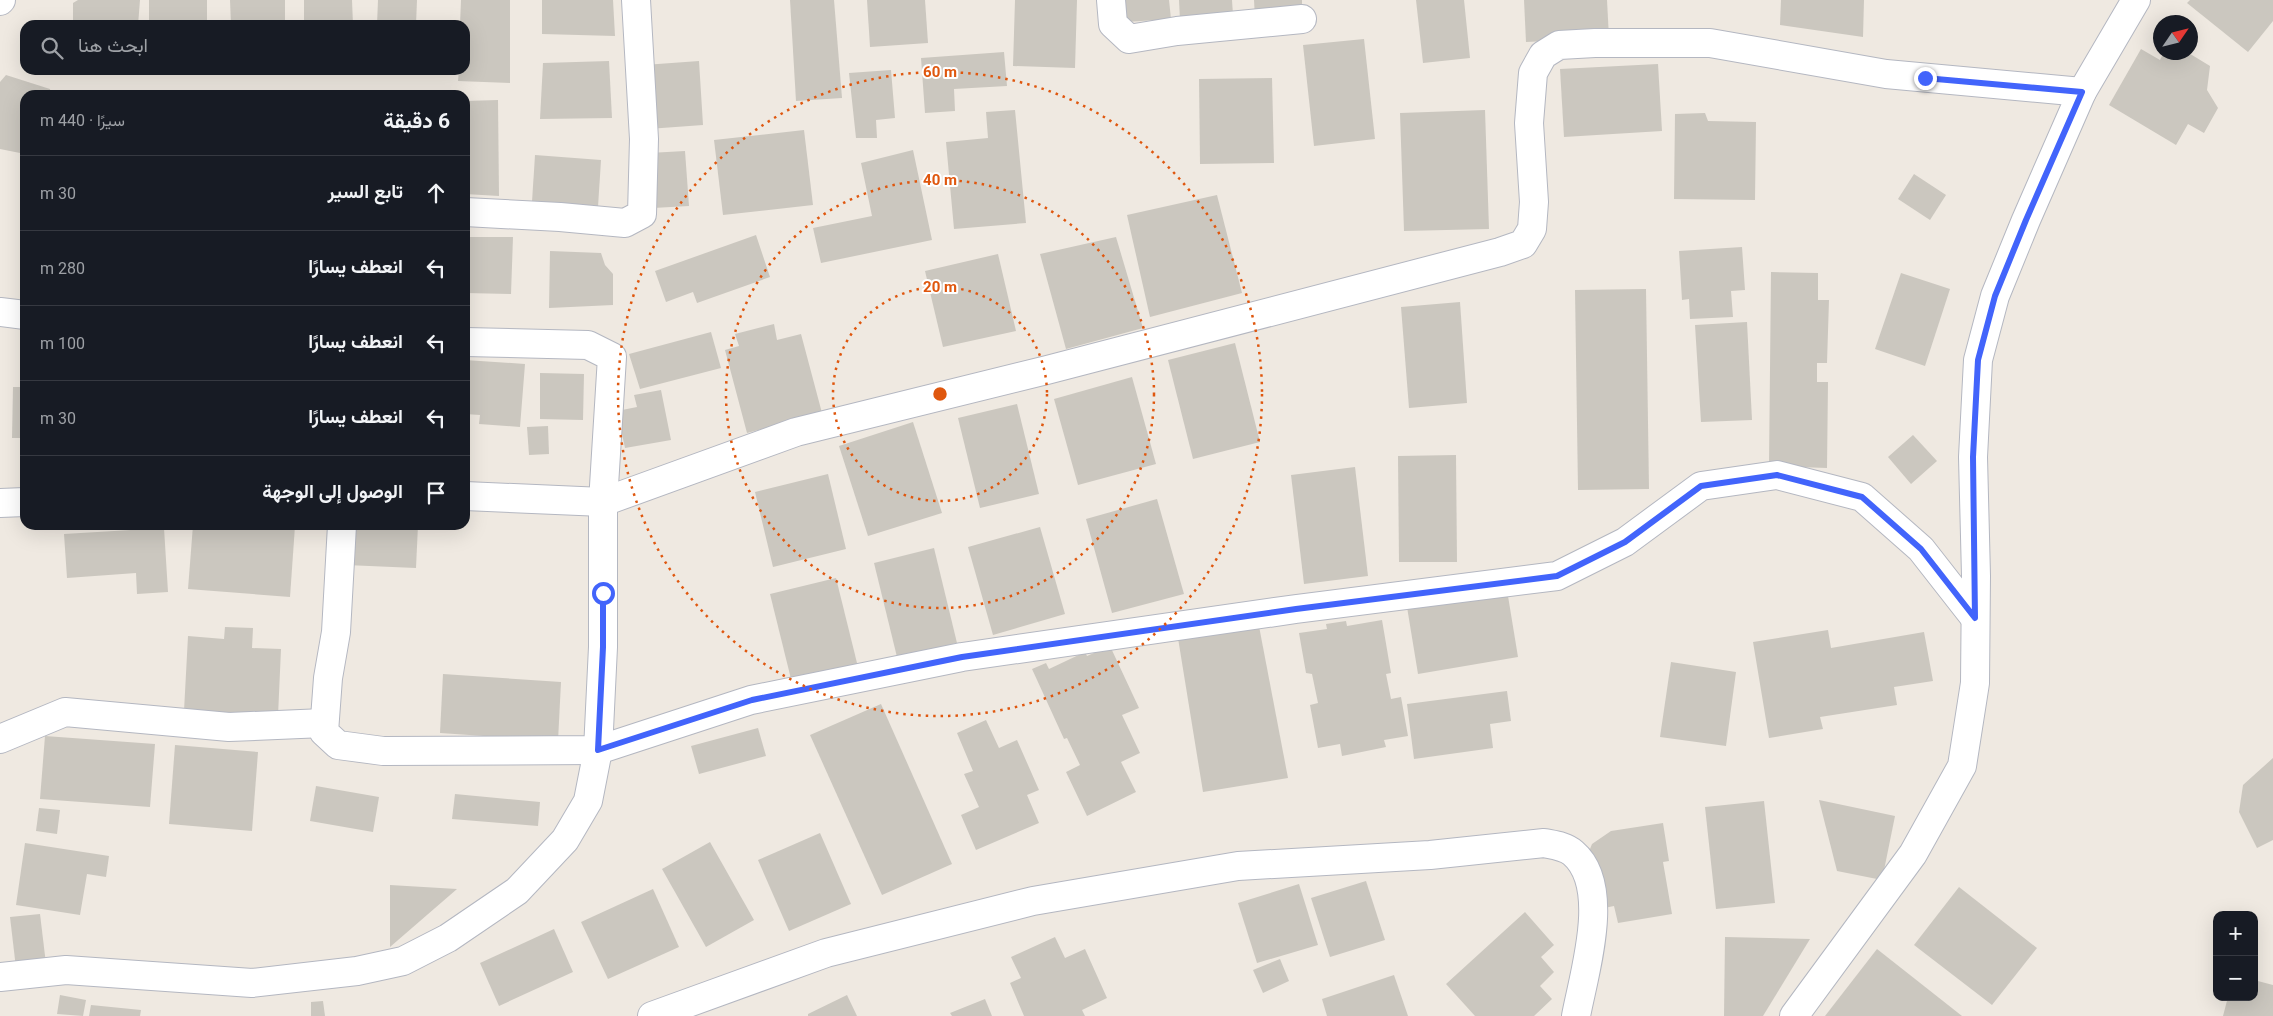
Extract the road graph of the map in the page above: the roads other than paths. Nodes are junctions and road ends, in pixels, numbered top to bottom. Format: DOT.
graph roads {
  1 [pos="636,0"];
  2 [pos="1111,0"];
  3 [pos="2136,0"];
  4 [pos="1302,19"];
  5 [pos="2082,92"];
  6 [pos="470,212"];
  7 [pos="0,312"];
  8 [pos="20,314"];
  9 [pos="470,342"];
  10 [pos="470,496"];
  11 [pos="20,502"];
  12 [pos="603,502"];
  13 [pos="0,503"];
  14 [pos="342,530"];
  15 [pos="1975,618"];
  16 [pos="324,723"];
  17 [pos="0,739"];
  18 [pos="598,750"];
  19 [pos="0,977"];
  20 [pos="652,1016"];
  21 [pos="1576,1016"];
  22 [pos="1794,1016"];
  1 -- 6 [label="street"];
  2 -- 4 [label="street"];
  3 -- 5 [label="street"];
  5 -- 12 [label="street"];
  5 -- 15 [label="street"];
  7 -- 8 [label="street"];
  9 -- 12 [label="street"];
  10 -- 12 [label="street"];
  11 -- 13 [label="street"];
  12 -- 18 [label="street"];
  14 -- 16 [label="street"];
  15 -- 18 [label="street"];
  15 -- 22 [label="street"];
  16 -- 17 [label="street"];
  16 -- 18 [label="street"];
  18 -- 19 [label="street"];
  20 -- 21 [label="street"];
}
